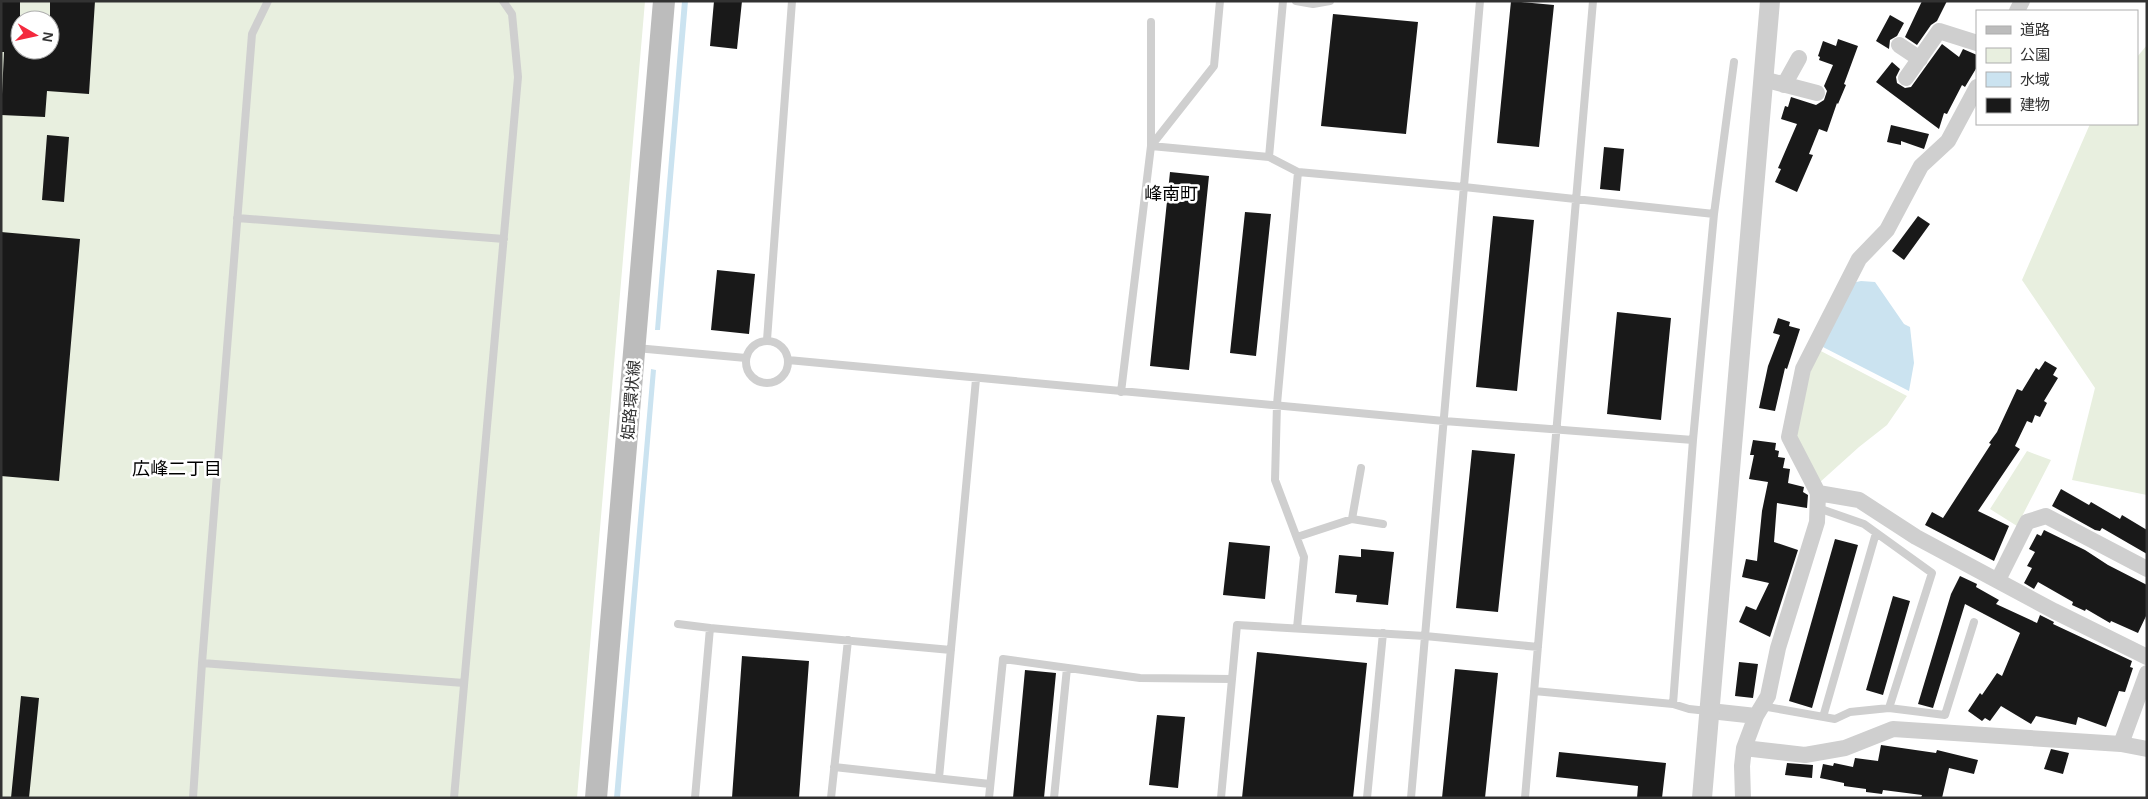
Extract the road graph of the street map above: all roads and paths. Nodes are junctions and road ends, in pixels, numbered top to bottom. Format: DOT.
graph roads {
  1 [pos="268,1"];
  2 [pos="503,1"];
  3 [pos="664,1"];
  4 [pos="792,1"];
  5 [pos="1220,1"];
  6 [pos="1283,1"];
  7 [pos="1296,1"];
  8 [pos="1330,1"];
  9 [pos="1480,1"];
  10 [pos="1593,1"];
  11 [pos="1770,1"];
  12 [pos="1151,22"];
  13 [pos="1976,43"];
  14 [pos="1899,45"];
  15 [pos="1799,58"];
  16 [pos="1920,59"];
  17 [pos="1734,62"];
  18 [pos="1906,78"];
  19 [pos="1763,79"];
  20 [pos="1784,85"];
  21 [pos="1976,89"];
  22 [pos="1817,93"];
  23 [pos="1151,146"];
  24 [pos="1269,157"];
  25 [pos="1298,172"];
  26 [pos="1464,187"];
  27 [pos="1576,200"];
  28 [pos="1714,214"];
  29 [pos="237,218"];
  30 [pos="504,238"];
  31 [pos="767,340"];
  32 [pos="636,348"];
  33 [pos="746,358"];
  34 [pos="788,360"];
  35 [pos="976,379"];
  36 [pos="1121,392"];
  37 [pos="1277,404"];
  38 [pos="1444,421"];
  39 [pos="1556,430"];
  40 [pos="1693,440"];
  41 [pos="1361,468"];
  42 [pos="1818,500"];
  43 [pos="1352,520"];
  44 [pos="1383,524"];
  45 [pos="1876,533"];
  46 [pos="1296,537"];
  47 [pos="2147,569"];
  48 [pos="1998,580"];
  49 [pos="1974,622"];
  50 [pos="678,624"];
  51 [pos="710,628"];
  52 [pos="1297,628"];
  53 [pos="1383,633"];
  54 [pos="1425,636"];
  55 [pos="848,640"];
  56 [pos="1538,647"];
  57 [pos="951,650"];
  58 [pos="2147,657"];
  59 [pos="202,663"];
  60 [pos="1067,668"];
  61 [pos="2147,673"];
  62 [pos="1232,679"];
  63 [pos="464,683"];
  64 [pos="1534,691"];
  65 [pos="1673,704"];
  66 [pos="1888,708"];
  67 [pos="1710,711"];
  68 [pos="1759,711"];
  69 [pos="1823,717"];
  70 [pos="2122,744"];
  71 [pos="1744,748"];
  72 [pos="2147,749"];
  73 [pos="834,767"];
  74 [pos="939,778"];
  75 [pos="990,784"];
  76 [pos="193,798"];
  77 [pos="454,798"];
  78 [pos="596,798"];
  79 [pos="696,798"];
  80 [pos="831,798"];
  81 [pos="989,798"];
  82 [pos="1054,798"];
  83 [pos="1221,798"];
  84 [pos="1367,798"];
  85 [pos="1411,798"];
  86 [pos="1525,798"];
  87 [pos="1702,798"];
  88 [pos="1744,798"];
  1 -- 29 [label="lane"];
  2 -- 30 [label="lane"];
  3 -- 32 [label="main road, 姫路環状線"];
  4 -- 31 [label="lane"];
  5 -- 23 [label="lane"];
  6 -- 24 [label="lane"];
  7 -- 8 [label="lane"];
  9 -- 26 [label="lane"];
  10 -- 27 [label="lane"];
  11 -- 19 [label="street"];
  12 -- 23 [label="lane"];
  13 -- 16 [label="street"];
  14 -- 16 [label="street"];
  15 -- 20 [label="street"];
  16 -- 18 [label="street"];
  17 -- 28 [label="lane"];
  19 -- 20 [label="street"];
  19 -- 67 [label="street"];
  20 -- 22 [label="street"];
  21 -- 42 [label="street"];
  23 -- 24 [label="lane"];
  23 -- 36 [label="lane"];
  24 -- 25 [label="lane"];
  25 -- 26 [label="lane"];
  25 -- 37 [label="lane"];
  26 -- 27 [label="lane"];
  26 -- 38 [label="lane"];
  27 -- 28 [label="lane"];
  27 -- 39 [label="lane"];
  28 -- 40 [label="lane"];
  29 -- 30 [label="lane"];
  29 -- 59 [label="lane"];
  30 -- 63 [label="lane"];
  31 -- 33 [label="lane"];
  31 -- 34 [label="lane"];
  32 -- 33 [label="lane"];
  32 -- 78 [label="main road, 姫路環状線"];
  33 -- 34 [label="lane"];
  34 -- 35 [label="lane"];
  35 -- 36 [label="lane"];
  35 -- 57 [label="lane"];
  36 -- 37 [label="lane"];
  37 -- 38 [label="lane"];
  37 -- 46 [label="lane"];
  38 -- 39 [label="lane"];
  38 -- 54 [label="lane"];
  39 -- 40 [label="lane"];
  39 -- 56 [label="lane"];
  40 -- 65 [label="lane"];
  41 -- 43 [label="lane"];
  42 -- 45 [label="lane"];
  42 -- 48 [label="street"];
  42 -- 68 [label="street"];
  43 -- 44 [label="lane"];
  43 -- 46 [label="lane"];
  45 -- 66 [label="lane"];
  45 -- 69 [label="lane"];
  46 -- 52 [label="lane"];
  47 -- 48 [label="street"];
  48 -- 58 [label="street"];
  49 -- 66 [label="lane"];
  50 -- 51 [label="lane"];
  51 -- 55 [label="lane"];
  51 -- 79 [label="lane"];
  52 -- 53 [label="lane"];
  52 -- 62 [label="lane"];
  53 -- 54 [label="lane"];
  53 -- 84 [label="lane"];
  54 -- 56 [label="lane"];
  54 -- 85 [label="lane"];
  55 -- 57 [label="lane"];
  55 -- 73 [label="lane"];
  56 -- 64 [label="lane"];
  57 -- 74 [label="lane"];
  59 -- 63 [label="lane"];
  59 -- 76 [label="lane"];
  60 -- 62 [label="lane"];
  60 -- 75 [label="lane"];
  60 -- 82 [label="lane"];
  61 -- 70 [label="street"];
  62 -- 83 [label="lane"];
  63 -- 77 [label="lane"];
  64 -- 65 [label="lane"];
  64 -- 86 [label="lane"];
  65 -- 67 [label="lane"];
  66 -- 69 [label="lane"];
  67 -- 68 [label="street"];
  67 -- 87 [label="street"];
  68 -- 69 [label="lane"];
  68 -- 71 [label="street"];
  70 -- 71 [label="street"];
  70 -- 72 [label="street"];
  71 -- 88 [label="street"];
  73 -- 74 [label="lane"];
  73 -- 80 [label="lane"];
  74 -- 75 [label="lane"];
  75 -- 81 [label="lane"];
}
